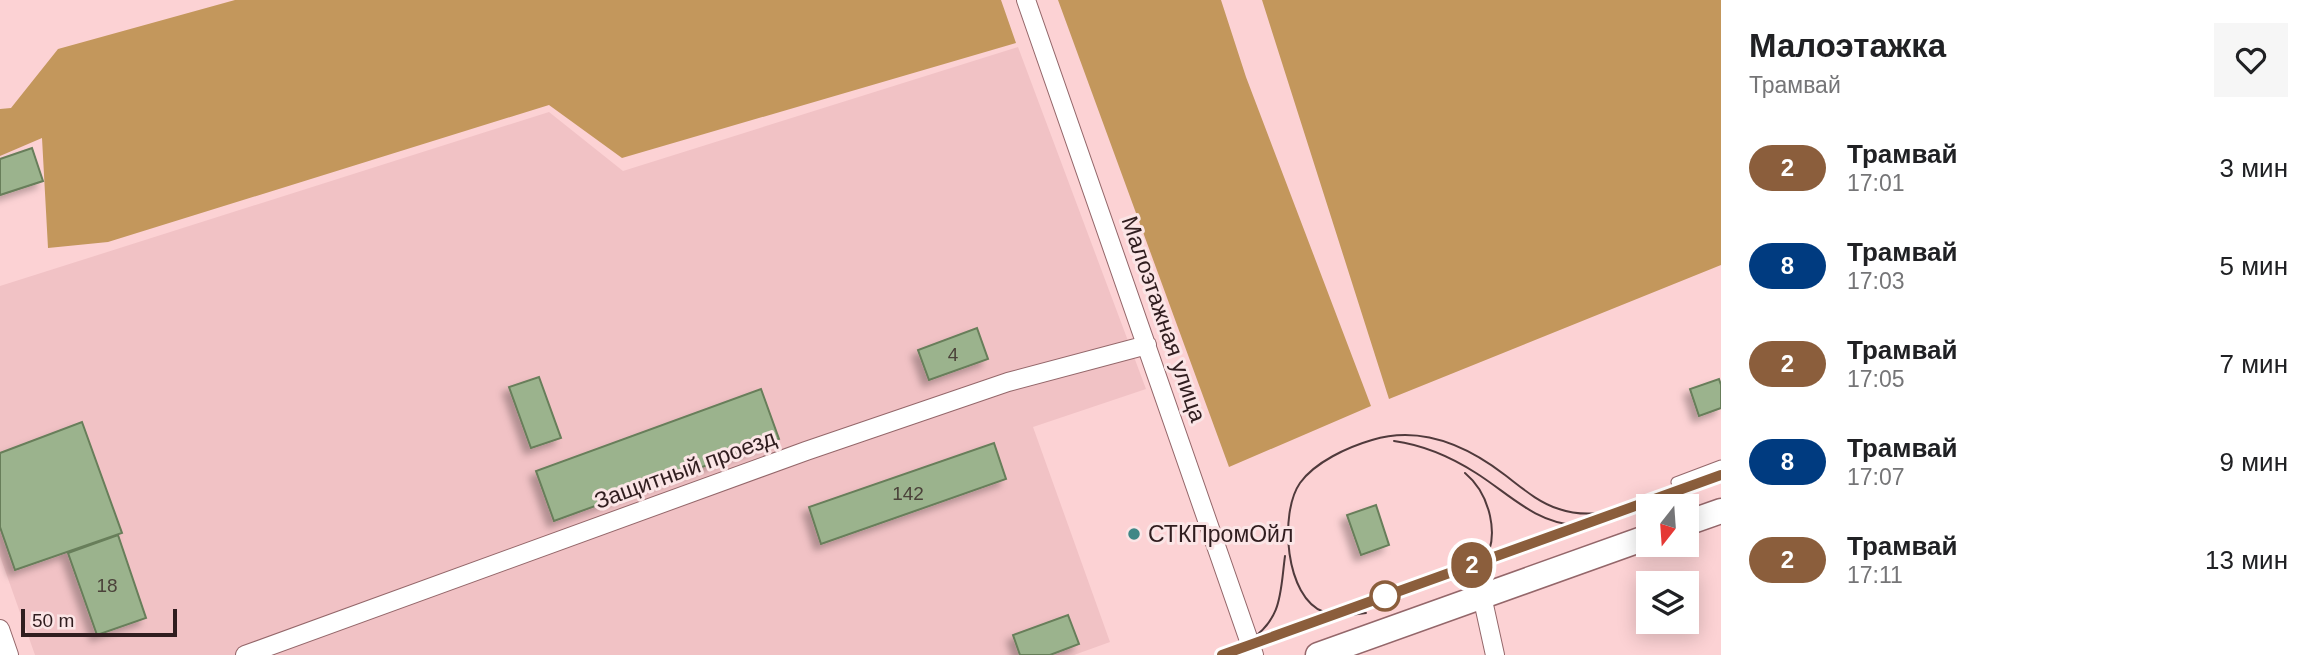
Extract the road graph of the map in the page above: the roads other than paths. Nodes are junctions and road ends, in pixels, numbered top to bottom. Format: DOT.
graph roads {
  1 [pos="1026,0"];
  2 [pos="1147,345"];
  3 [pos="1721,465"];
  4 [pos="1676,482"];
  5 [pos="1721,510"];
  6 [pos="1699,518"];
  7 [pos="1636,541"];
  8 [pos="1482,596"];
  9 [pos="0,629"];
  10 [pos="9,655"];
  11 [pos="245,655"];
  12 [pos="1254,655"];
  13 [pos="1318,655"];
  14 [pos="1495,655"];
  1 -- 2 [label="street, Малоэтажная улица"];
  2 -- 11 [label="street, Защитный проезд"];
  2 -- 12 [label="street, Малоэтажная улица"];
  3 -- 4 [label="lane"];
  5 -- 6 [label="main road"];
  7 -- 8 [label="main road"];
  8 -- 13 [label="main road"];
  8 -- 14 [label="street"];
  9 -- 10 [label="street"];
}
